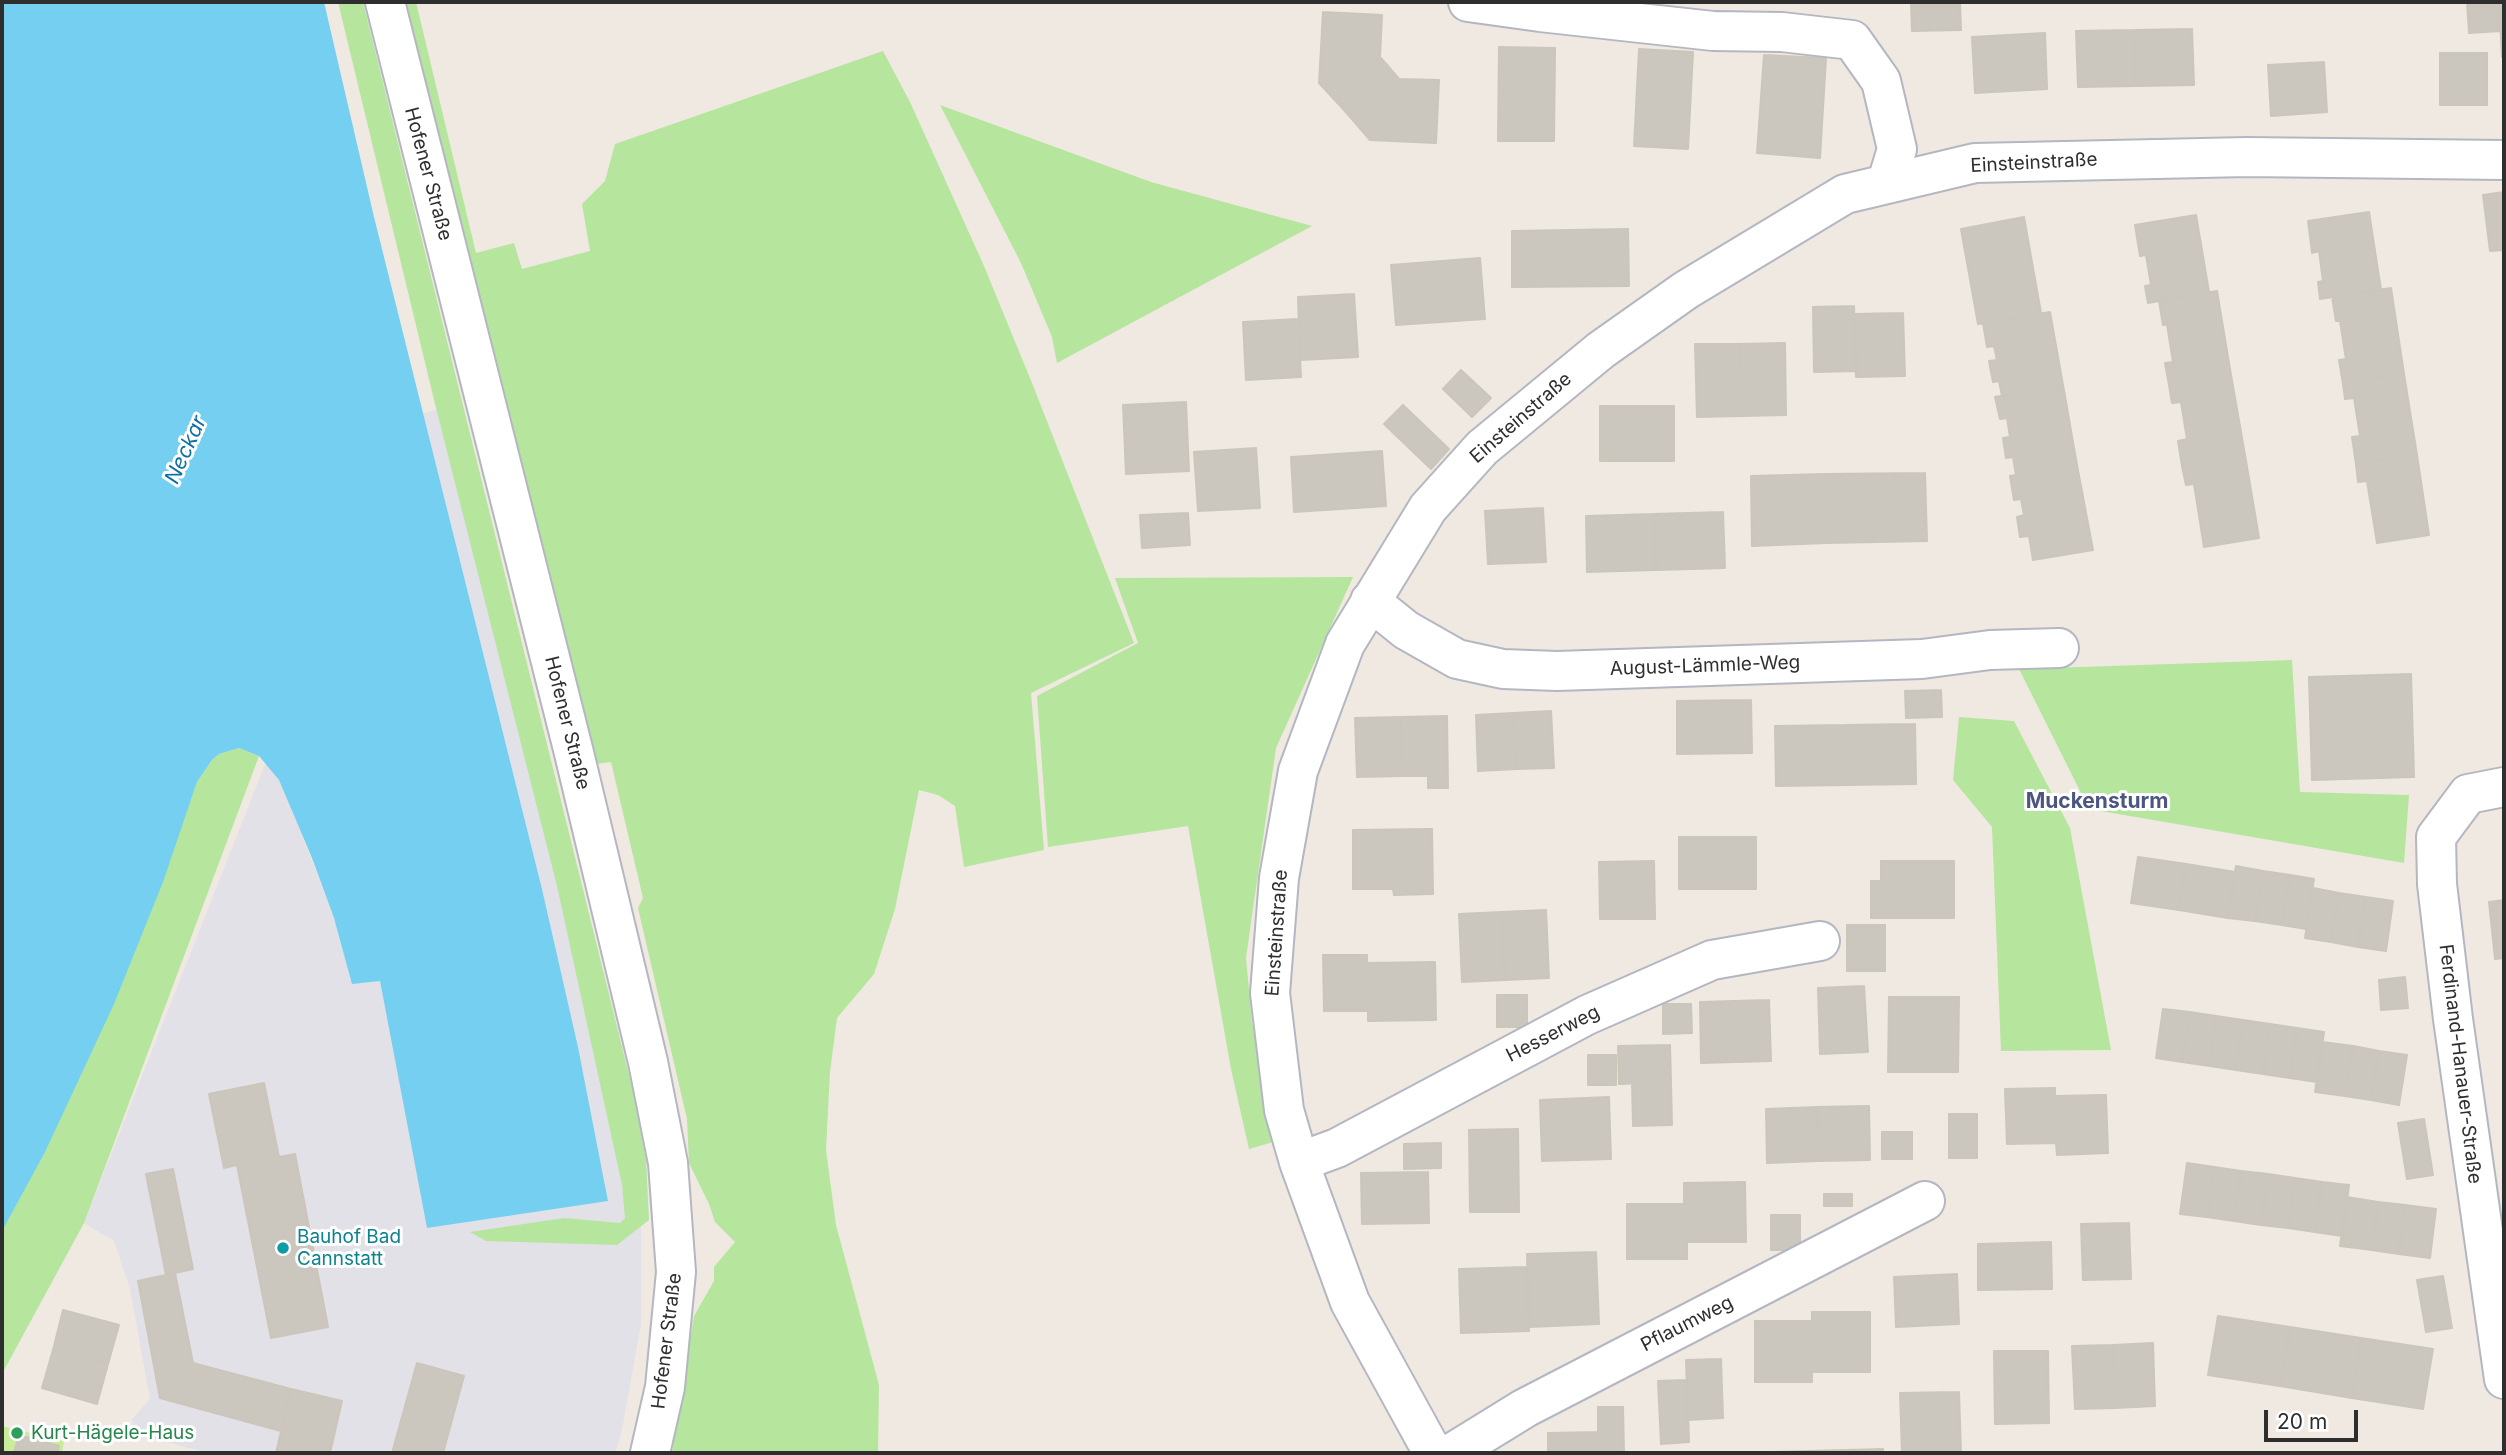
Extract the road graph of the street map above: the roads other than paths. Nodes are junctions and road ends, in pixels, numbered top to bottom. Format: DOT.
graph roads {
  1 [pos="385,2"];
  2 [pos="1468,2"];
  3 [pos="2504,160"];
  4 [pos="1887,182"];
  5 [pos="1370,601"];
  6 [pos="2059,648"];
  7 [pos="2504,787"];
  8 [pos="1820,941"];
  9 [pos="1299,1162"];
  10 [pos="1925,1201"];
  11 [pos="2504,1379"];
  12 [pos="650,1453"];
  13 [pos="1433,1453"];
  14 [pos="1452,1453"];
  1 -- 12 [label="street, Hofener Straße"];
  2 -- 4 [label="street"];
  3 -- 4 [label="street, Einsteinstraße"];
  4 -- 5 [label="street, Einsteinstraße"];
  5 -- 6 [label="street, August-Lämmle-Weg"];
  5 -- 9 [label="street, Einsteinstraße"];
  7 -- 11 [label="street, Ferdinand-Hanauer-Straße"];
  8 -- 9 [label="street, Hesserweg"];
  9 -- 13 [label="street, Einsteinstraße"];
  10 -- 14 [label="street, Pflaumweg"];
}
